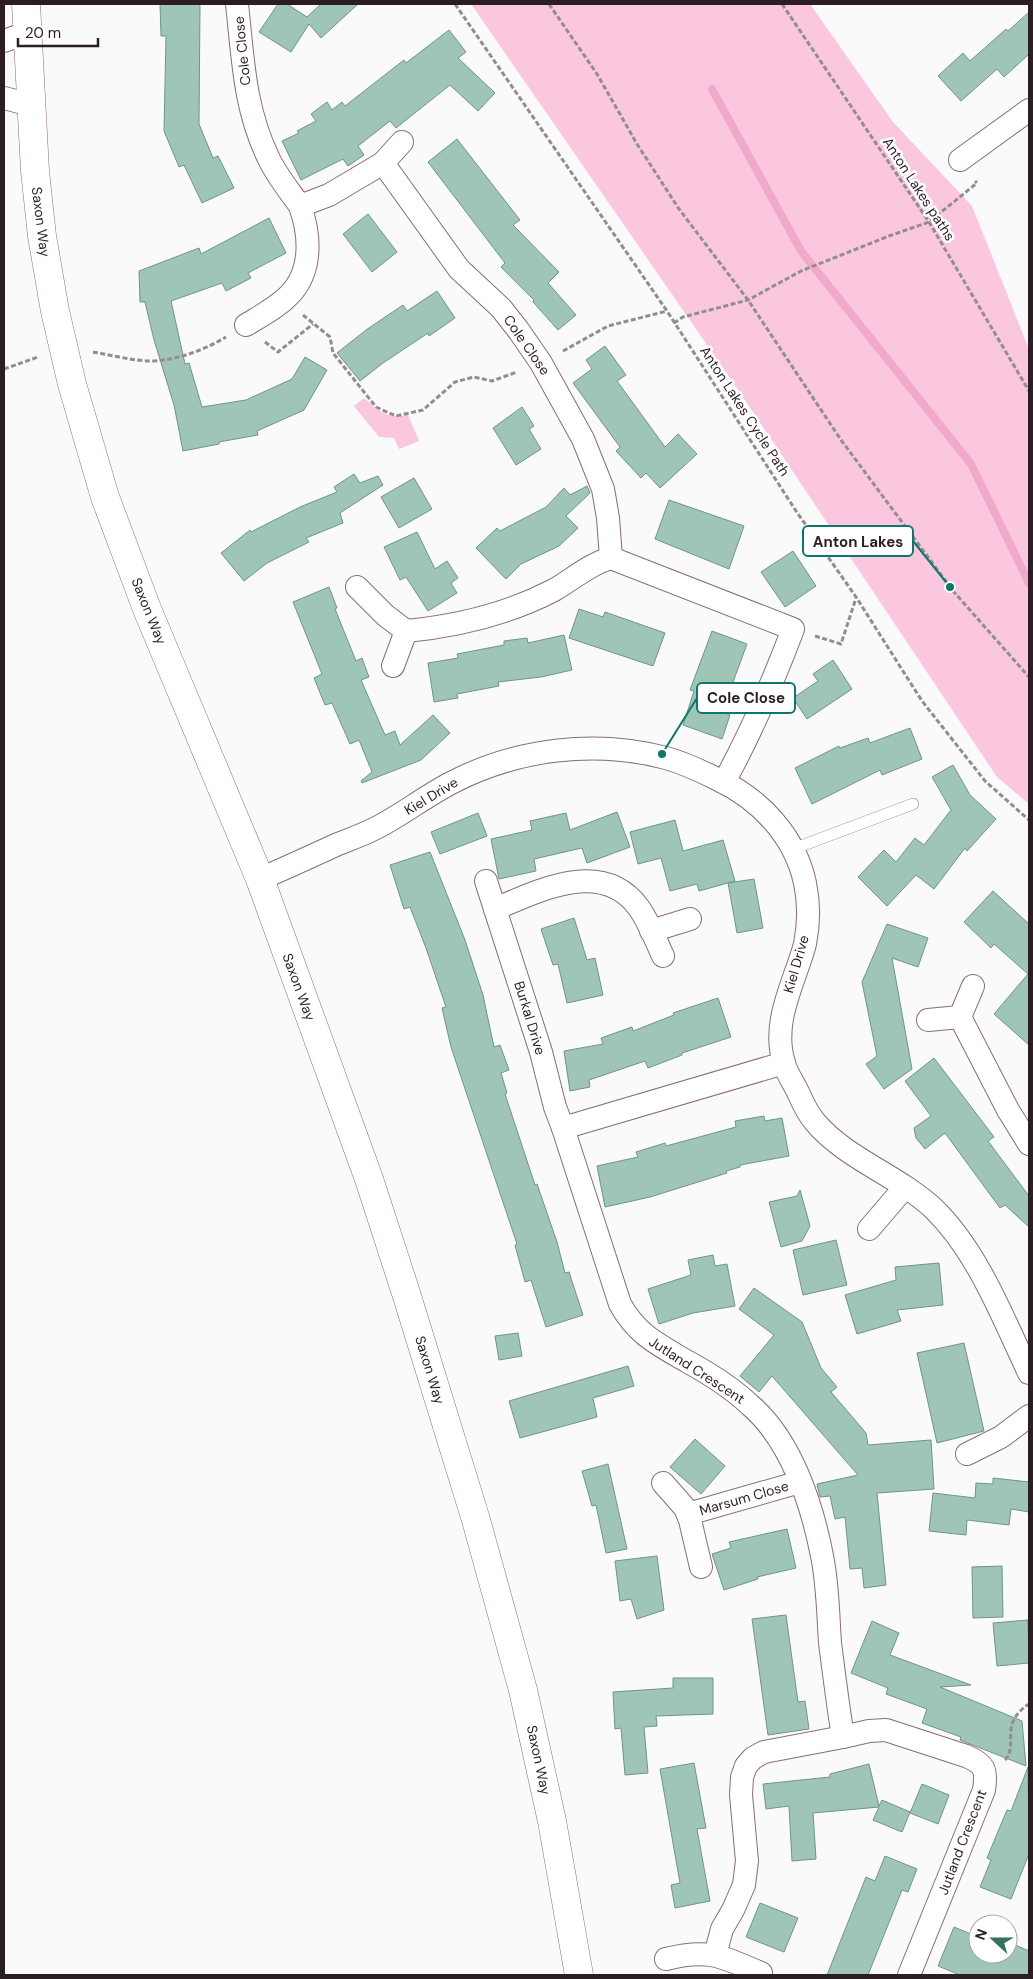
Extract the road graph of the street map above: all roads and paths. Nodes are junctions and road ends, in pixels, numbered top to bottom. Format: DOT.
graph roads {
  1 [pos="26,4"];
  2 [pos="237,4"];
  3 [pos="455,4"];
  4 [pos="549,4"];
  5 [pos="782,4"];
  6 [pos="15,37"];
  7 [pos="4,98"];
  8 [pos="31,105"];
  9 [pos="1029,110"];
  10 [pos="402,142"];
  11 [pos="960,160"];
  12 [pos="383,163"];
  13 [pos="300,206"];
  14 [pos="930,222"];
  15 [pos="748,300"];
  16 [pos="667,311"];
  17 [pos="674,322"];
  18 [pos="246,325"];
  19 [pos="63,348"];
  20 [pos="541,363"];
  21 [pos="4,369"];
  22 [pos="1029,391"];
  23 [pos="611,558"];
  24 [pos="357,587"];
  25 [pos="856,597"];
  26 [pos="793,629"];
  27 [pos="406,631"];
  28 [pos="393,666"];
  29 [pos="1029,677"];
  30 [pos="724,782"];
  31 [pos="913,804"];
  32 [pos="1029,820"];
  33 [pos="793,849"];
  34 [pos="260,879"];
  35 [pos="486,881"];
  36 [pos="495,909"];
  37 [pos="690,919"];
  38 [pos="651,931"];
  39 [pos="663,956"];
  40 [pos="973,986"];
  41 [pos="960,1017"];
  42 [pos="928,1020"];
  43 [pos="784,1063"];
  44 [pos="562,1128"];
  45 [pos="1029,1144"];
  46 [pos="905,1187"];
  47 [pos="869,1229"];
  48 [pos="1029,1372"];
  49 [pos="1029,1416"];
  50 [pos="967,1454"];
  51 [pos="800,1482"];
  52 [pos="663,1483"];
  53 [pos="688,1514"];
  54 [pos="701,1567"];
  55 [pos="1029,1704"];
  56 [pos="843,1737"];
  57 [pos="984,1767"];
  58 [pos="714,1955"];
  59 [pos="666,1959"];
  60 [pos="761,1973"];
  61 [pos="579,1975"];
  62 [pos="909,1975"];
  1 -- 6 [label="street, Saxon Way"];
  2 -- 13 [label="street, Cole Close"];
  3 -- 16 [label="path, Anton Lakes Cycle Path"];
  4 -- 15 [label="path"];
  5 -- 14 [label="path, Anton Lakes paths"];
  6 -- 8 [label="street, Saxon Way"];
  7 -- 8 [label="street"];
  8 -- 19 [label="street, Saxon Way"];
  9 -- 11 [label="street"];
  10 -- 12 [label="street"];
  11 -- 14 [label="path"];
  12 -- 13 [label="street"];
  12 -- 20 [label="street, Cole Close"];
  13 -- 18 [label="street, Cole Close"];
  14 -- 15 [label="path"];
  14 -- 22 [label="path, Anton Lakes paths"];
  15 -- 17 [label="path"];
  15 -- 29 [label="path"];
  16 -- 17 [label="path, Anton Lakes Cycle Path"];
  16 -- 20 [label="path"];
  17 -- 25 [label="path, Anton Lakes Cycle Path"];
  18 -- 19 [label="path"];
  18 -- 20 [label="path"];
  19 -- 21 [label="path"];
  19 -- 34 [label="street, Saxon Way"];
  20 -- 23 [label="street, Cole Close"];
  23 -- 26 [label="street"];
  23 -- 27 [label="street"];
  24 -- 27 [label="street"];
  25 -- 26 [label="path"];
  25 -- 32 [label="path, Anton Lakes Cycle Path"];
  26 -- 30 [label="street"];
  27 -- 28 [label="street"];
  30 -- 33 [label="street, Kiel Drive"];
  30 -- 34 [label="street, Kiel Drive"];
  31 -- 33 [label="lane"];
  33 -- 43 [label="street, Kiel Drive"];
  34 -- 61 [label="street, Saxon Way"];
  35 -- 36 [label="street, Burkal Drive"];
  36 -- 38 [label="street"];
  36 -- 44 [label="street, Burkal Drive"];
  37 -- 38 [label="street"];
  38 -- 39 [label="street"];
  40 -- 41 [label="street"];
  41 -- 42 [label="street"];
  41 -- 45 [label="street"];
  43 -- 44 [label="street"];
  43 -- 46 [label="street, Kiel Drive"];
  44 -- 51 [label="street, Jutland Crescent"];
  46 -- 47 [label="street"];
  46 -- 48 [label="street, Kiel Drive"];
  49 -- 50 [label="street"];
  51 -- 53 [label="street, Marsum Close"];
  51 -- 56 [label="street, Jutland Crescent"];
  52 -- 53 [label="street, Marsum Close"];
  53 -- 54 [label="street, Marsum Close"];
  55 -- 57 [label="path"];
  56 -- 57 [label="street"];
  56 -- 58 [label="street"];
  57 -- 62 [label="street, Jutland Crescent"];
  58 -- 59 [label="street"];
  58 -- 60 [label="street"];
}
